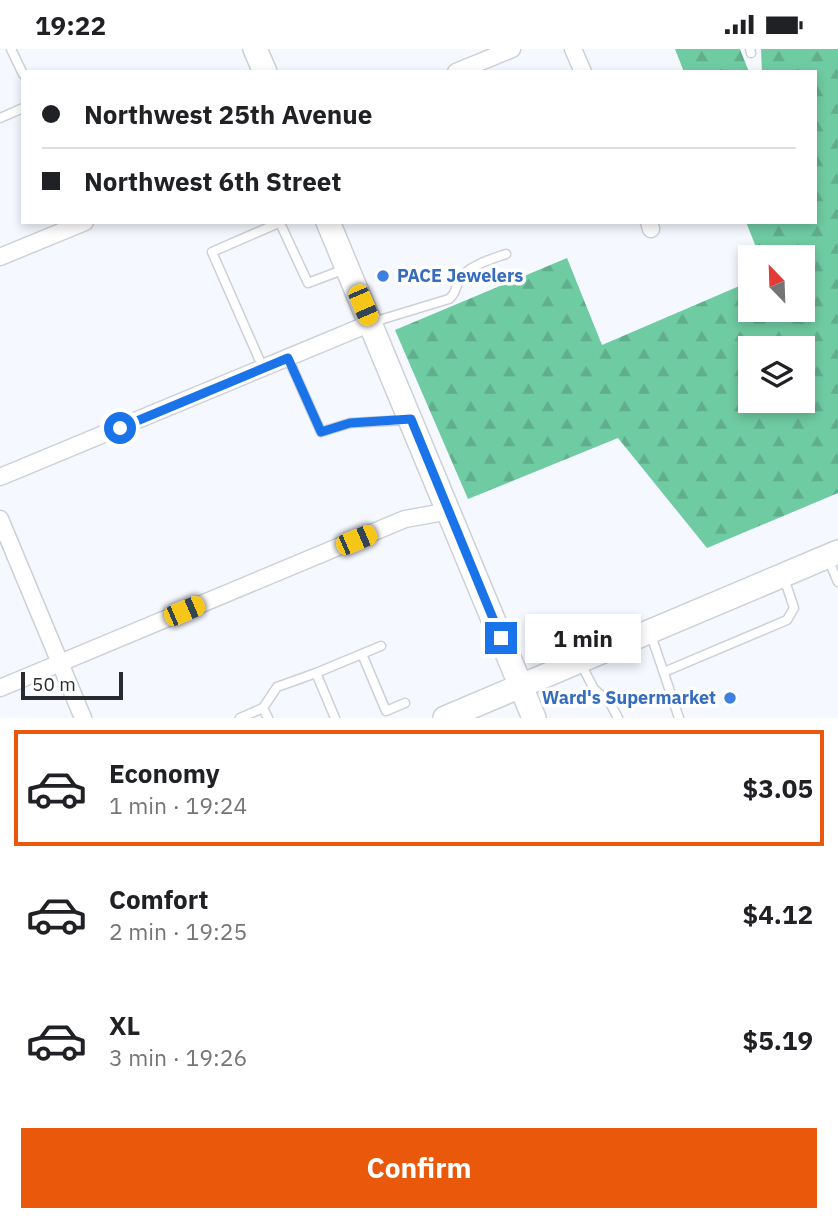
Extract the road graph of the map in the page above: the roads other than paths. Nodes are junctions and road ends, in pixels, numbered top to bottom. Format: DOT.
graph roads {
  1 [pos="11,49"];
  2 [pos="512,49"];
  3 [pos="573,49"];
  4 [pos="21,70"];
  5 [pos="461,70"];
  6 [pos="582,70"];
  7 [pos="21,110"];
  8 [pos="0,118"];
  9 [pos="279,224"];
  10 [pos="281,224"];
  11 [pos="329,224"];
  12 [pos="65,226"];
  13 [pos="506,254"];
  14 [pos="0,257"];
  15 [pos="348,268"];
  16 [pos="371,323"];
  17 [pos="288,358"];
  18 [pos="263,368"];
  19 [pos="411,419"];
  20 [pos="0,477"];
  21 [pos="450,511"];
  22 [pos="0,519"];
  23 [pos="833,554"];
  24 [pos="783,575"];
  25 [pos="838,582"];
  26 [pos="650,632"];
  27 [pos="381,646"];
  28 [pos="362,654"];
  29 [pos="580,661"];
  30 [pos="61,662"];
  31 [pos="664,672"];
  32 [pos="316,673"];
  33 [pos="521,686"];
  34 [pos="0,688"];
  35 [pos="405,703"];
  36 [pos="264,708"];
  37 [pos="83,718"];
  38 [pos="240,718"];
  39 [pos="268,718"];
  40 [pos="335,718"];
  41 [pos="445,718"];
  42 [pos="534,718"];
  43 [pos="618,718"];
  44 [pos="679,718"];
  1 -- 4 [label="lane"];
  2 -- 5 [label="street"];
  3 -- 6 [label="street"];
  7 -- 8 [label="lane"];
  9 -- 18 [label="lane"];
  10 -- 15 [label="lane"];
  11 -- 15 [label="main road"];
  12 -- 14 [label="street"];
  13 -- 16 [label="lane"];
  15 -- 16 [label="main road"];
  16 -- 17 [label="street"];
  16 -- 19 [label="main road"];
  17 -- 18 [label="street"];
  17 -- 19 [label="lane"];
  18 -- 20 [label="street"];
  19 -- 21 [label="main road"];
  21 -- 30 [label="street"];
  21 -- 33 [label="main road"];
  22 -- 30 [label="street"];
  23 -- 24 [label="main road"];
  23 -- 25 [label="lane"];
  24 -- 26 [label="main road"];
  24 -- 31 [label="lane"];
  26 -- 29 [label="main road"];
  26 -- 31 [label="lane"];
  27 -- 28 [label="lane"];
  28 -- 32 [label="lane"];
  28 -- 35 [label="lane"];
  29 -- 33 [label="main road"];
  29 -- 43 [label="lane"];
  30 -- 34 [label="street"];
  30 -- 37 [label="street"];
  31 -- 44 [label="lane"];
  32 -- 36 [label="lane"];
  32 -- 40 [label="lane"];
  33 -- 41 [label="main road"];
  33 -- 42 [label="main road"];
  36 -- 38 [label="lane"];
  36 -- 39 [label="lane"];
}
